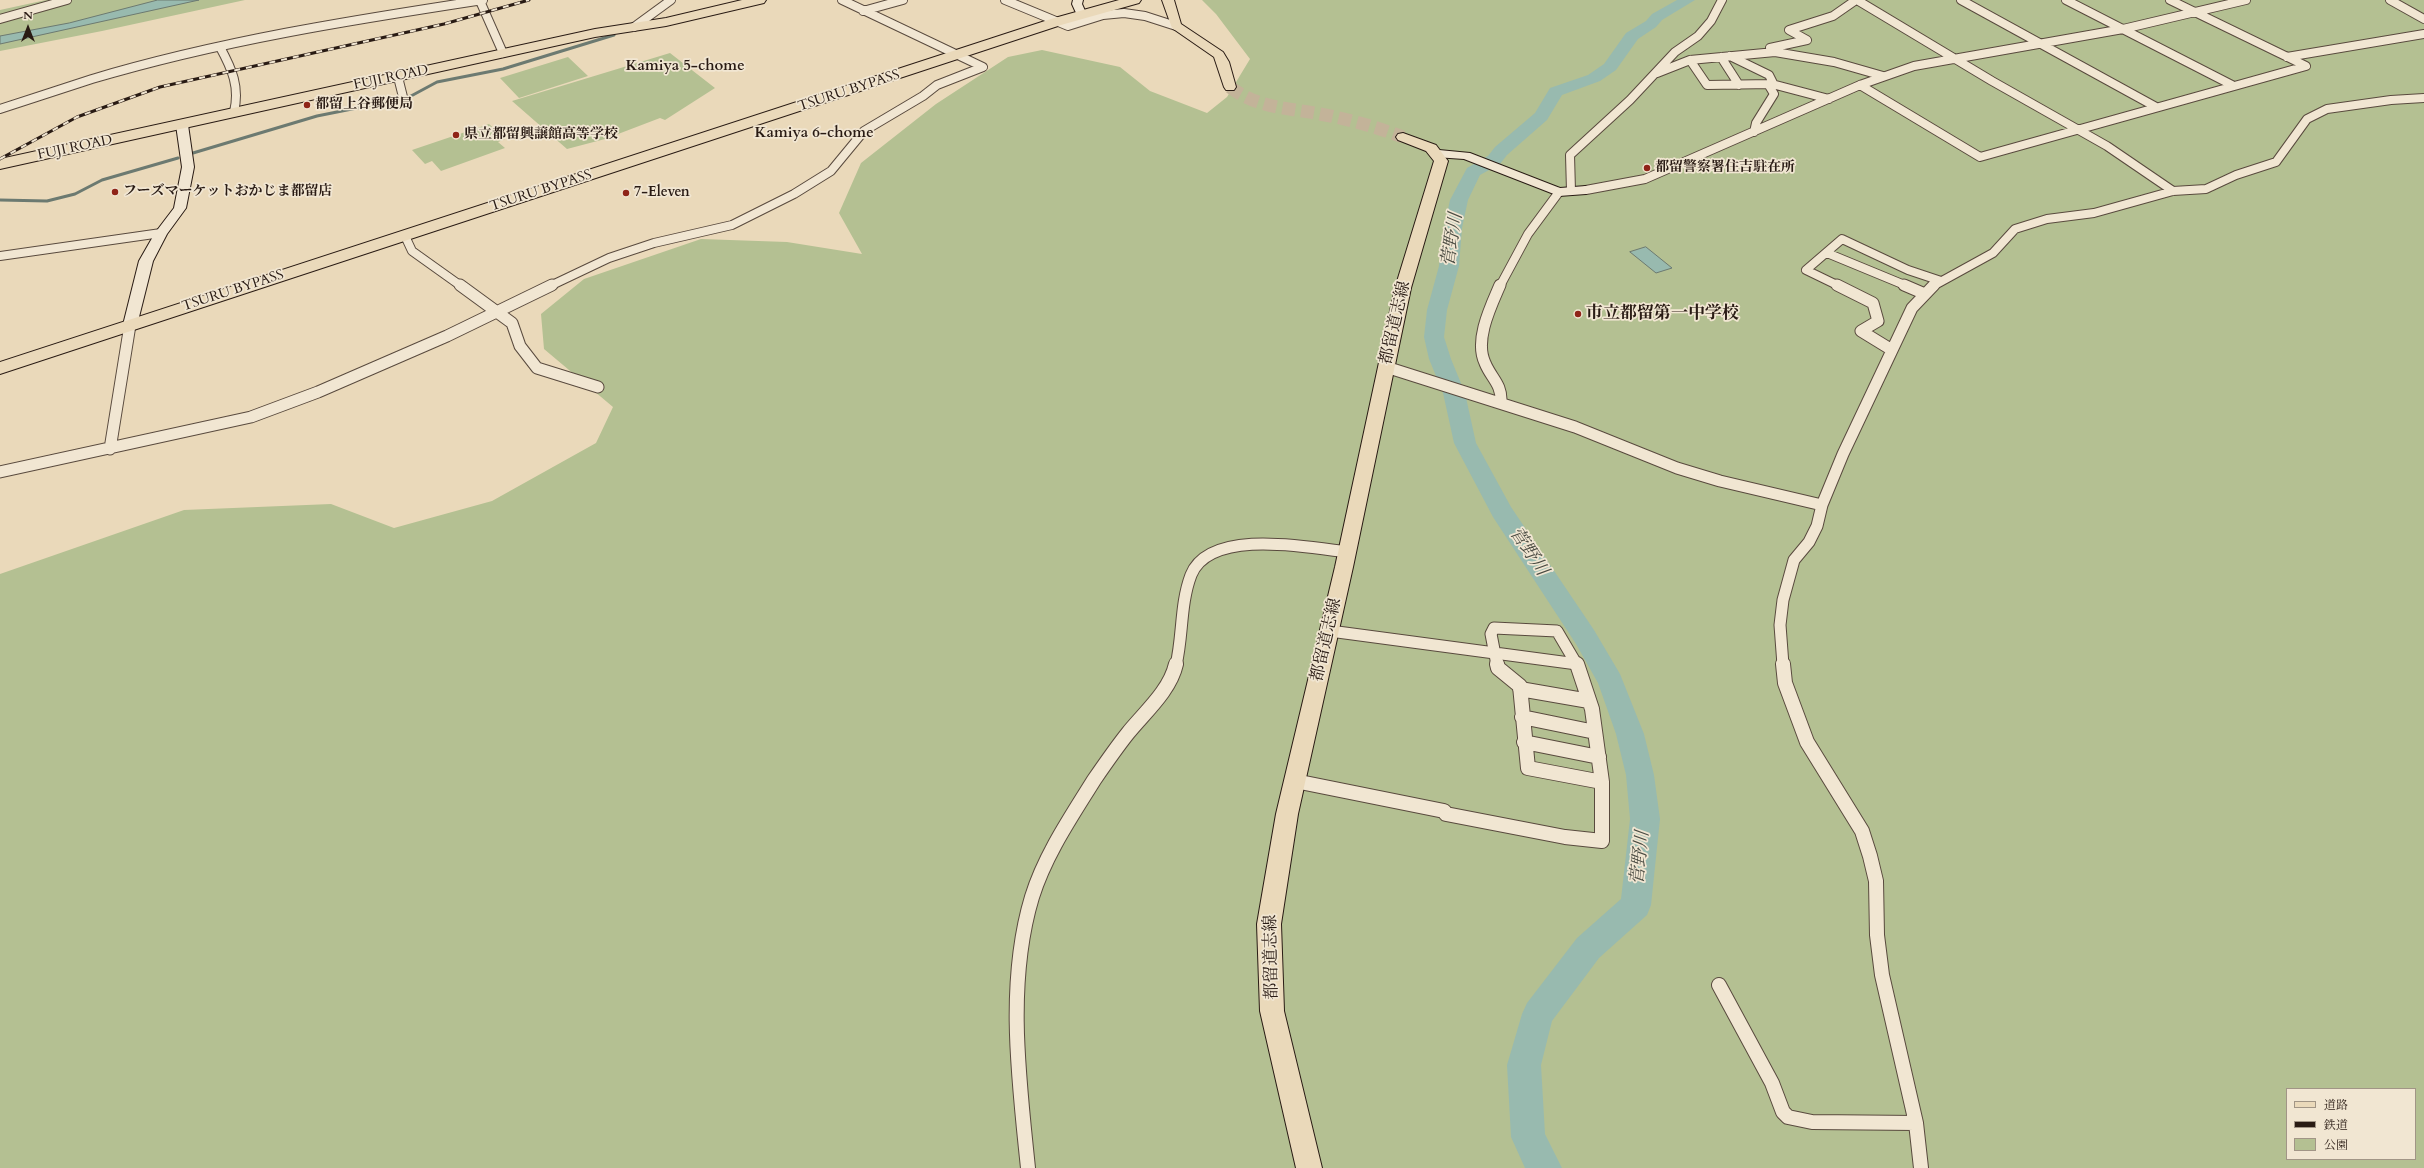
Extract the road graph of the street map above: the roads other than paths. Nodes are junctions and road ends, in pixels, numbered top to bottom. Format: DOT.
graph roads {
  1 [pos="67,0"];
  2 [pos="481,0"];
  3 [pos="671,0"];
  4 [pos="759,0"];
  5 [pos="843,0"];
  6 [pos="903,0"];
  7 [pos="1005,0"];
  8 [pos="1134,0"];
  9 [pos="1722,0"];
  10 [pos="1857,0"];
  11 [pos="1961,0"];
  12 [pos="2066,0"];
  13 [pos="2170,0"];
  14 [pos="2246,0"];
  15 [pos="2390,0"];
  16 [pos="1169,2"];
  17 [pos="1080,7"];
  18 [pos="863,11"];
  19 [pos="2198,13"];
  20 [pos="0,19"];
  21 [pos="2424,19"];
  22 [pos="1056,22"];
  23 [pos="1176,26"];
  24 [pos="634,27"];
  25 [pos="2123,29"];
  26 [pos="2424,34"];
  27 [pos="2041,44"];
  28 [pos="220,47"];
  29 [pos="1767,52"];
  30 [pos="503,54"];
  31 [pos="960,54"];
  32 [pos="1730,56"];
  33 [pos="1721,57"];
  34 [pos="2286,57"];
  35 [pos="1954,59"];
  36 [pos="1690,60"];
  37 [pos="1657,73"];
  38 [pos="1883,76"];
  39 [pos="398,77"];
  40 [pos="1739,85"];
  41 [pos="1771,85"];
  42 [pos="1860,85"];
  43 [pos="2232,85"];
  44 [pos="1230,88"];
  45 [pos="403,97"];
  46 [pos="2424,98"];
  47 [pos="1829,99"];
  48 [pos="2156,107"];
  49 [pos="0,109"];
  50 [pos="234,112"];
  51 [pos="182,124"];
  52 [pos="2079,130"];
  53 [pos="1754,132"];
  54 [pos="1404,136"];
  55 [pos="1439,154"];
  56 [pos="0,164"];
  57 [pos="1586,190"];
  58 [pos="1565,191"];
  59 [pos="2174,191"];
  60 [pos="161,233"];
  61 [pos="405,236"];
  62 [pos="1827,253"];
  63 [pos="0,256"];
  64 [pos="1908,270"];
  65 [pos="1893,281"];
  66 [pos="1941,281"];
  67 [pos="1925,294"];
  68 [pos="498,312"];
  69 [pos="130,325"];
  70 [pos="1892,350"];
  71 [pos="1386,367"];
  72 [pos="0,368"];
  73 [pos="598,387"];
  74 [pos="1501,402"];
  75 [pos="110,449"];
  76 [pos="0,472"];
  77 [pos="1822,505"];
  78 [pos="1347,552"];
  79 [pos="1330,631"];
  80 [pos="1495,651"];
  81 [pos="1576,664"];
  82 [pos="1520,690"];
  83 [pos="1590,701"];
  84 [pos="1522,717"];
  85 [pos="1595,732"];
  86 [pos="1524,742"];
  87 [pos="1599,757"];
  88 [pos="1295,781"];
  89 [pos="1602,782"];
  90 [pos="1719,985"];
  91 [pos="1916,1123"];
  92 [pos="1028,1168"];
  93 [pos="1309,1168"];
  94 [pos="1921,1168"];
  1 -- 20 [label="street"];
  2 -- 28 [label="street"];
  2 -- 30 [label="street"];
  3 -- 24 [label="street"];
  4 -- 24 [label="highway, FUJI ROAD"];
  5 -- 18 [label="street"];
  6 -- 18 [label="street"];
  7 -- 22 [label="street"];
  8 -- 17 [label="highway"];
  9 -- 37 [label="street"];
  10 -- 29 [label="street"];
  10 -- 35 [label="street"];
  11 -- 27 [label="street"];
  12 -- 25 [label="street"];
  13 -- 19 [label="street"];
  14 -- 19 [label="street"];
  15 -- 21 [label="street"];
  16 -- 23 [label="main road"];
  17 -- 22 [label="highway, TSURU BYPASS"];
  18 -- 31 [label="street"];
  19 -- 25 [label="street"];
  19 -- 34 [label="street"];
  22 -- 23 [label="street"];
  22 -- 31 [label="highway, TSURU BYPASS"];
  23 -- 44 [label="main road"];
  24 -- 30 [label="highway, FUJI ROAD"];
  25 -- 27 [label="street"];
  25 -- 43 [label="street"];
  26 -- 34 [label="street"];
  27 -- 35 [label="street"];
  27 -- 48 [label="street"];
  28 -- 49 [label="street"];
  28 -- 50 [label="street"];
  29 -- 32 [label="street"];
  29 -- 38 [label="street"];
  30 -- 39 [label="highway, FUJI ROAD"];
  31 -- 61 [label="highway, TSURU BYPASS"];
  31 -- 68 [label="street"];
  32 -- 33 [label="street"];
  32 -- 41 [label="street"];
  33 -- 36 [label="street"];
  33 -- 40 [label="street"];
  34 -- 43 [label="street"];
  35 -- 38 [label="street"];
  35 -- 52 [label="street"];
  36 -- 37 [label="street"];
  36 -- 40 [label="street"];
  37 -- 58 [label="street"];
  38 -- 42 [label="street"];
  39 -- 45 [label="street"];
  39 -- 50 [label="highway, FUJI ROAD"];
  40 -- 41 [label="street"];
  41 -- 47 [label="street"];
  41 -- 53 [label="street"];
  42 -- 47 [label="street"];
  42 -- 52 [label="street"];
  43 -- 48 [label="street"];
  46 -- 59 [label="street"];
  47 -- 53 [label="street"];
  48 -- 52 [label="street"];
  50 -- 51 [label="highway, FUJI ROAD"];
  51 -- 56 [label="highway, FUJI ROAD"];
  51 -- 60 [label="street"];
  52 -- 59 [label="street"];
  53 -- 57 [label="street"];
  54 -- 55 [label="main road"];
  55 -- 58 [label="street"];
  55 -- 71 [label="main road, 都留道志線"];
  57 -- 58 [label="street"];
  58 -- 74 [label="street"];
  59 -- 66 [label="street"];
  60 -- 63 [label="street"];
  60 -- 69 [label="street"];
  61 -- 68 [label="street"];
  61 -- 69 [label="highway, TSURU BYPASS"];
  62 -- 64 [label="street"];
  62 -- 65 [label="street"];
  62 -- 70 [label="street"];
  64 -- 65 [label="street"];
  64 -- 66 [label="street"];
  65 -- 67 [label="street"];
  66 -- 67 [label="street"];
  67 -- 70 [label="street"];
  68 -- 73 [label="street"];
  68 -- 75 [label="street"];
  69 -- 72 [label="highway, TSURU BYPASS"];
  69 -- 75 [label="street"];
  70 -- 77 [label="street"];
  71 -- 74 [label="street"];
  71 -- 78 [label="main road, 都留道志線"];
  74 -- 77 [label="street"];
  75 -- 76 [label="street"];
  77 -- 91 [label="street"];
  78 -- 79 [label="main road, 都留道志線"];
  78 -- 92 [label="street"];
  79 -- 80 [label="street"];
  79 -- 88 [label="main road, 都留道志線"];
  80 -- 81 [label="street"];
  80 -- 81 [label="street"];
  80 -- 82 [label="street"];
  81 -- 83 [label="street"];
  82 -- 83 [label="street"];
  82 -- 84 [label="street"];
  83 -- 85 [label="street"];
  84 -- 85 [label="street"];
  84 -- 86 [label="street"];
  85 -- 87 [label="street"];
  86 -- 87 [label="street"];
  86 -- 89 [label="street"];
  87 -- 89 [label="street"];
  88 -- 89 [label="street"];
  88 -- 93 [label="main road, 都留道志線"];
  90 -- 91 [label="street"];
  91 -- 94 [label="street"];
}
